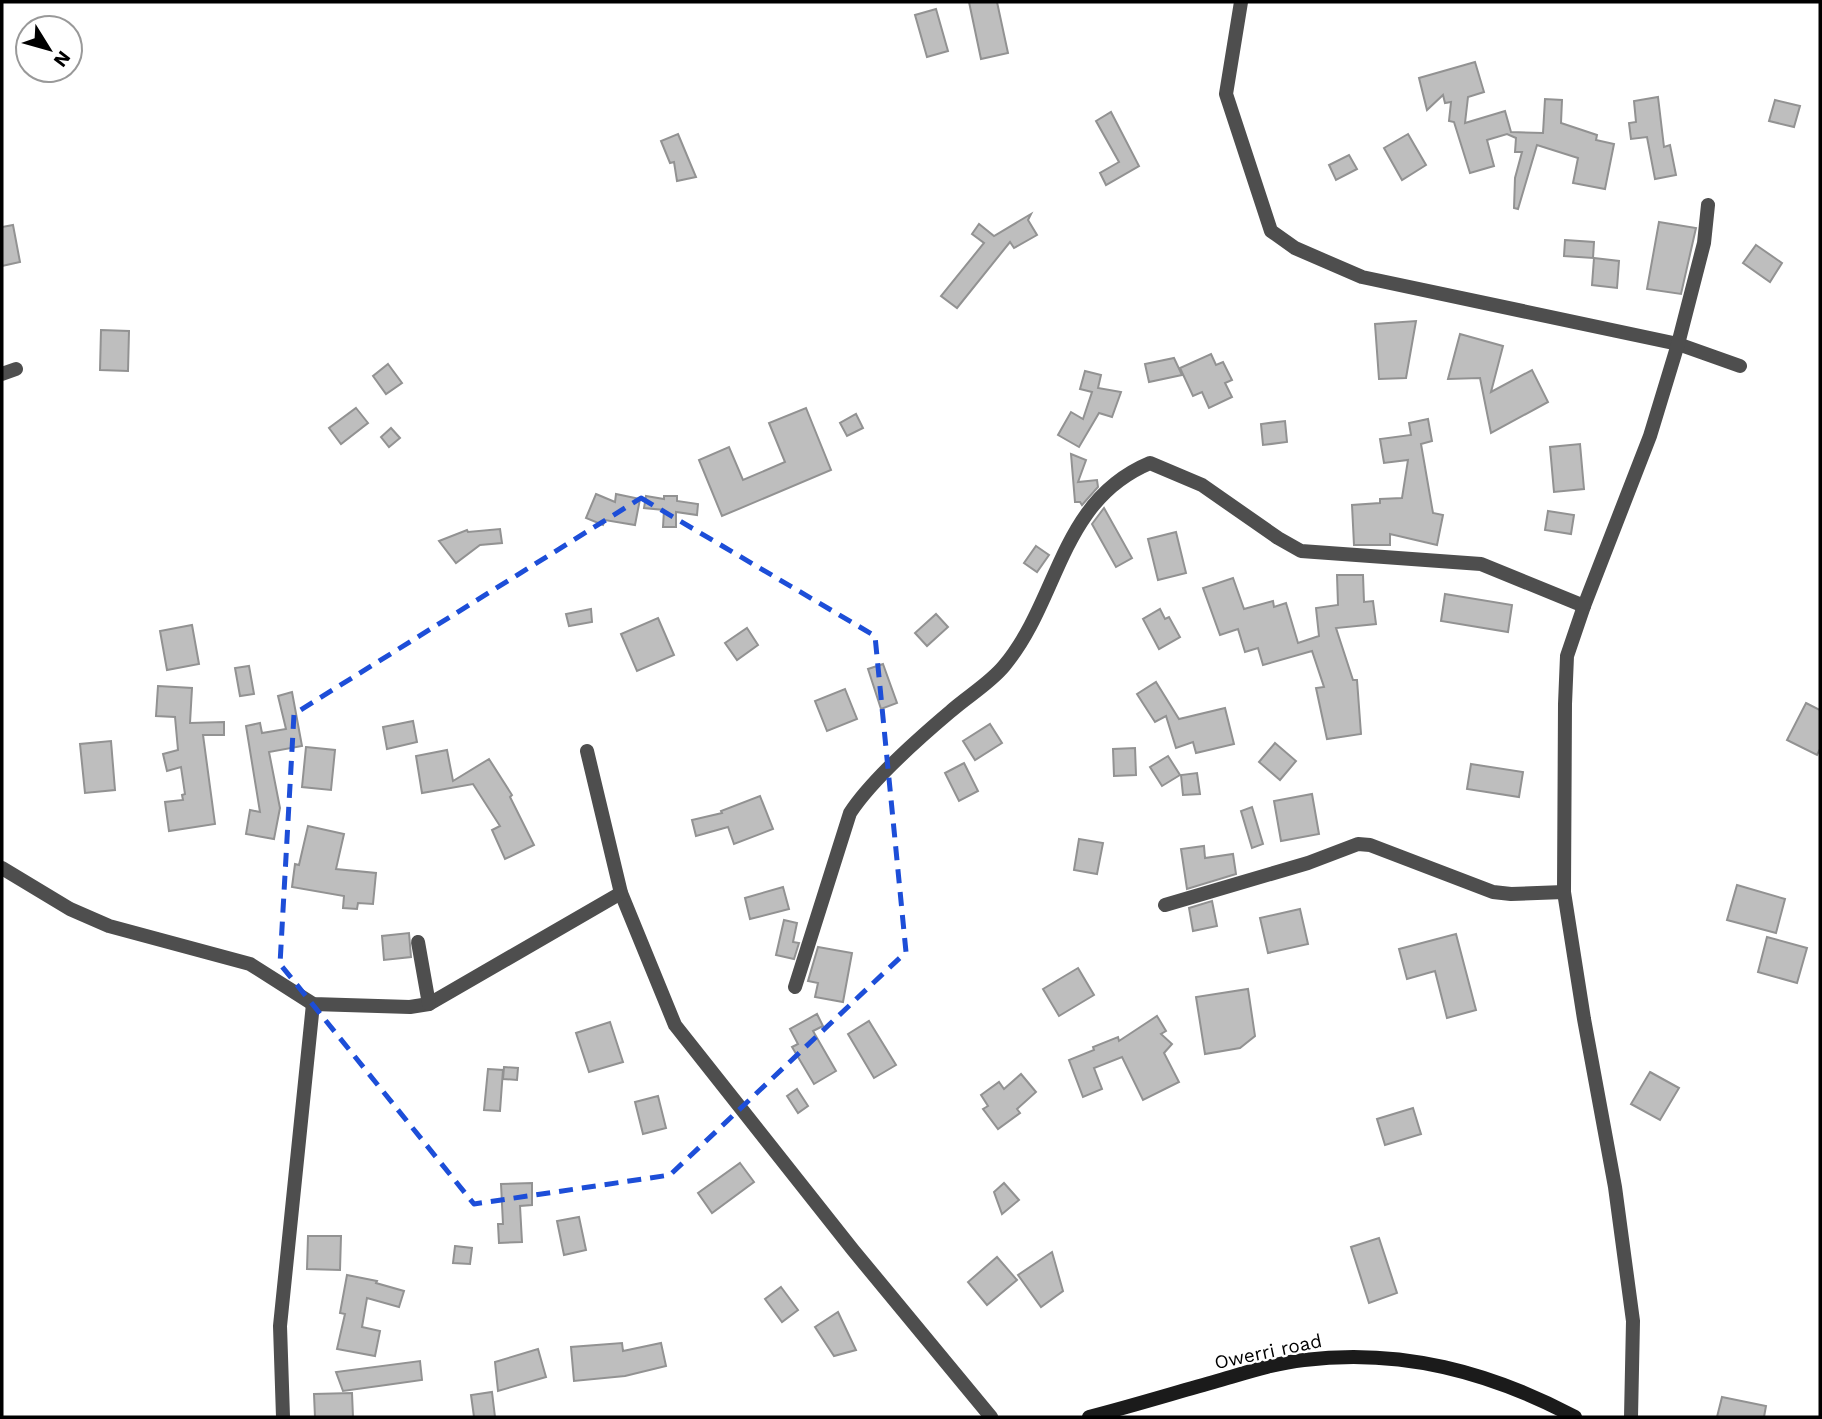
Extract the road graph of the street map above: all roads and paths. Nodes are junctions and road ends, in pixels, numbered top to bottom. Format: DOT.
graph roads {
  1 [pos="1241,2"];
  2 [pos="1708,205"];
  3 [pos="1678,344"];
  4 [pos="1740,366"];
  5 [pos="1584,606"];
  6 [pos="587,751"];
  7 [pos="2,868"];
  8 [pos="1564,892"];
  9 [pos="621,893"];
  10 [pos="1165,905"];
  11 [pos="418,942"];
  12 [pos="795,987"];
  13 [pos="313,1004"];
  14 [pos="429,1004"];
  15 [pos="283,1417"];
  16 [pos="991,1417"];
  17 [pos="1089,1417"];
  18 [pos="1575,1417"];
  19 [pos="1631,1417"];
  1 -- 3 [label="street"];
  2 -- 3 [label="street"];
  3 -- 4 [label="street"];
  3 -- 5 [label="street"];
  5 -- 8 [label="street"];
  5 -- 12 [label="street"];
  6 -- 9 [label="street"];
  7 -- 13 [label="street"];
  8 -- 10 [label="street"];
  8 -- 19 [label="street"];
  9 -- 14 [label="street"];
  9 -- 16 [label="street"];
  11 -- 14 [label="street"];
  13 -- 14 [label="street"];
  13 -- 15 [label="street"];
  17 -- 18 [label="main road, Owerri road"];
}
